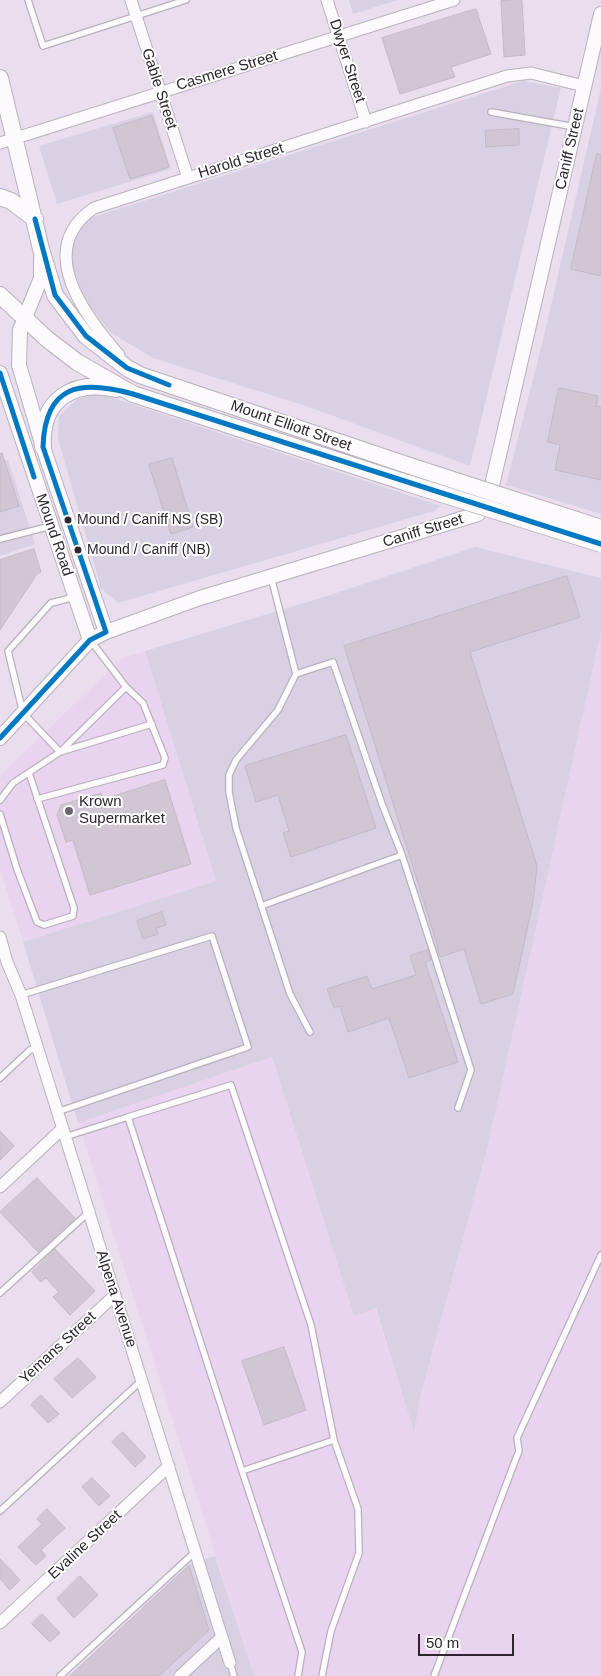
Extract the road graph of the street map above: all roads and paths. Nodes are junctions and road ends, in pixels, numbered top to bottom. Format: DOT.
graph roads {
  1 [pos="28,0"];
  2 [pos="131,0"];
  3 [pos="186,0"];
  4 [pos="327,0"];
  5 [pos="454,0"];
  6 [pos="601,14"];
  7 [pos="136,16"];
  8 [pos="339,36"];
  9 [pos="0,78"];
  10 [pos="584,86"];
  11 [pos="160,92"];
  12 [pos="491,112"];
  13 [pos="366,122"];
  14 [pos="575,127"];
  15 [pos="8,141"];
  16 [pos="188,178"];
  17 [pos="0,197"];
  18 [pos="35,220"];
  19 [pos="42,249"];
  20 [pos="0,295"];
  21 [pos="24,317"];
  22 [pos="0,373"];
  23 [pos="140,375"];
  24 [pos="133,394"];
  25 [pos="43,446"];
  26 [pos="51,526"];
  27 [pos="601,528"];
  28 [pos="0,539"];
  29 [pos="601,544"];
  30 [pos="271,577"];
  31 [pos="75,597"];
  32 [pos="106,632"];
  33 [pos="90,640"];
  34 [pos="296,674"];
  35 [pos="126,687"];
  36 [pos="23,713"];
  37 [pos="152,724"];
  38 [pos="0,738"];
  39 [pos="60,752"];
  40 [pos="29,773"];
  41 [pos="37,799"];
  42 [pos="0,800"];
  43 [pos="0,814"];
  44 [pos="402,855"];
  45 [pos="261,906"];
  46 [pos="0,937"];
  47 [pos="3,965"];
  48 [pos="21,995"];
  49 [pos="310,1032"];
  50 [pos="37,1048"];
  51 [pos="0,1078"];
  52 [pos="458,1108"];
  53 [pos="57,1112"];
  54 [pos="128,1117"];
  55 [pos="64,1133"];
  56 [pos="0,1187"];
  57 [pos="89,1212"];
  58 [pos="601,1255"];
  59 [pos="0,1293"];
  60 [pos="115,1295"];
  61 [pos="142,1380"];
  62 [pos="0,1402"];
  63 [pos="334,1440"];
  64 [pos="169,1466"];
  65 [pos="242,1471"];
  66 [pos="0,1511"];
  67 [pos="196,1551"];
  68 [pos="0,1623"];
  69 [pos="222,1637"];
  70 [pos="230,1663"];
  71 [pos="60,1676"];
  72 [pos="180,1676"];
  73 [pos="234,1676"];
  74 [pos="298,1676"];
  75 [pos="322,1676"];
  76 [pos="434,1676"];
  1 -- 7 [label="lane"];
  2 -- 7 [label="street, Gable Street"];
  3 -- 7 [label="lane"];
  4 -- 8 [label="street, Dwyer Street"];
  5 -- 8 [label="street, Casmere Street"];
  6 -- 10 [label="street, Caniff Street"];
  7 -- 11 [label="street, Gable Street"];
  8 -- 11 [label="street, Casmere Street"];
  8 -- 13 [label="street, Dwyer Street"];
  9 -- 15 [label="main road, Mound Road"];
  10 -- 13 [label="street, Harold Street"];
  10 -- 14 [label="street, Caniff Street"];
  11 -- 15 [label="street, Casmere Street"];
  11 -- 16 [label="street, Gable Street"];
  12 -- 14 [label="lane"];
  13 -- 16 [label="street, Harold Street"];
  14 -- 30 [label="street, Caniff Street"];
  15 -- 18 [label="main road, Mound Road"];
  16 -- 23 [label="street, Harold Street"];
  17 -- 18 [label="main road"];
  18 -- 19 [label="main road, Mound Road"];
  19 -- 21 [label="street, Mound Road"];
  19 -- 23 [label="main road, Mount Elliott Street"];
  20 -- 21 [label="main road, Mount Elliott Street"];
  21 -- 24 [label="main road, Mount Elliott Street"];
  21 -- 25 [label="street, Mound Road"];
  22 -- 26 [label="street, Mound Road"];
  23 -- 27 [label="main road, Mount Elliott Street, bridge"];
  24 -- 25 [label="main road"];
  24 -- 29 [label="main road, Mount Elliott Street, bridge"];
  25 -- 32 [label="street, Mound Road"];
  26 -- 28 [label="lane"];
  26 -- 31 [label="street, Mound Road"];
  30 -- 32 [label="street, Caniff Street"];
  30 -- 34 [label="lane"];
  31 -- 33 [label="street, Mound Road"];
  31 -- 36 [label="lane"];
  32 -- 33 [label="street, Caniff Street"];
  33 -- 35 [label="lane"];
  33 -- 36 [label="street, Caniff Street"];
  34 -- 44 [label="lane"];
  34 -- 45 [label="lane"];
  35 -- 37 [label="lane"];
  35 -- 39 [label="lane"];
  36 -- 38 [label="street, Caniff Street"];
  36 -- 39 [label="lane"];
  37 -- 39 [label="lane"];
  37 -- 41 [label="lane"];
  39 -- 40 [label="lane"];
  40 -- 41 [label="lane"];
  40 -- 42 [label="lane"];
  41 -- 43 [label="lane"];
  44 -- 45 [label="lane"];
  44 -- 52 [label="lane"];
  45 -- 49 [label="lane"];
  46 -- 47 [label="street, Alpena Avenue"];
  47 -- 48 [label="street, Alpena Avenue"];
  48 -- 50 [label="street, Alpena Avenue"];
  48 -- 53 [label="lane"];
  50 -- 51 [label="lane"];
  50 -- 53 [label="street, Alpena Avenue"];
  53 -- 55 [label="street, Alpena Avenue"];
  54 -- 55 [label="lane"];
  54 -- 63 [label="lane"];
  54 -- 65 [label="lane"];
  55 -- 56 [label="street"];
  55 -- 57 [label="street, Alpena Avenue"];
  57 -- 59 [label="lane"];
  57 -- 60 [label="street, Alpena Avenue"];
  58 -- 76 [label="lane"];
  60 -- 61 [label="street, Alpena Avenue"];
  60 -- 62 [label="street, Yemans Street"];
  61 -- 64 [label="street, Alpena Avenue"];
  61 -- 66 [label="lane"];
  63 -- 65 [label="lane"];
  63 -- 75 [label="lane"];
  64 -- 67 [label="street, Alpena Avenue"];
  64 -- 68 [label="street, Evaline Street"];
  65 -- 74 [label="lane"];
  67 -- 69 [label="street, Alpena Avenue"];
  67 -- 71 [label="lane"];
  69 -- 70 [label="street, Alpena Avenue"];
  69 -- 72 [label="street"];
  70 -- 73 [label="lane"];
}
